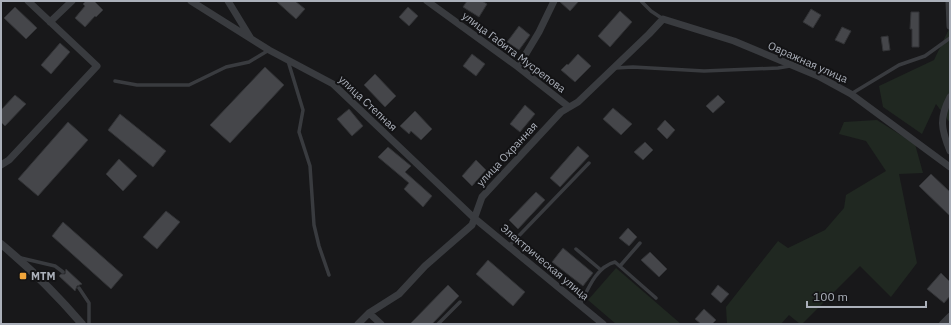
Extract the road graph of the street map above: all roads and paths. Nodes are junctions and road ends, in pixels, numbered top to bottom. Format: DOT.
graph roads {
  1 [pos="28,1"];
  2 [pos="72,1"];
  3 [pos="191,1"];
  4 [pos="228,1"];
  5 [pos="427,1"];
  6 [pos="554,1"];
  7 [pos="641,1"];
  8 [pos="949,1"];
  9 [pos="662,19"];
  10 [pos="50,22"];
  11 [pos="950,26"];
  12 [pos="950,38"];
  13 [pos="252,39"];
  14 [pos="269,50"];
  15 [pos="288,60"];
  16 [pos="793,66"];
  17 [pos="518,67"];
  18 [pos="612,69"];
  19 [pos="115,81"];
  20 [pos="851,94"];
  21 [pos="950,97"];
  22 [pos="569,107"];
  23 [pos="950,151"];
  24 [pos="589,163"];
  25 [pos="1,165"];
  26 [pos="950,167"];
  27 [pos="473,217"];
  28 [pos="640,243"];
  29 [pos="1,244"];
  30 [pos="509,246"];
  31 [pos="576,249"];
  32 [pos="17,257"];
  33 [pos="620,266"];
  34 [pos="601,270"];
  35 [pos="63,272"];
  36 [pos="329,275"];
  37 [pos="79,288"];
  38 [pos="656,298"];
  39 [pos="460,302"];
  40 [pos="580,305"];
  41 [pos="369,313"];
  42 [pos="950,317"];
  43 [pos="82,324"];
  44 [pos="90,324"];
  45 [pos="358,324"];
  46 [pos="381,324"];
  47 [pos="438,324"];
  48 [pos="603,324"];
  49 [pos="943,324"];
  1 -- 10 [label="street"];
  2 -- 10 [label="street"];
  3 -- 13 [label="street, улица Степная"];
  4 -- 13 [label="street"];
  5 -- 17 [label="street, улица Габита Мусрепова"];
  6 -- 17 [label="street"];
  7 -- 9 [label="lane"];
  8 -- 11 [label="street"];
  9 -- 16 [label="street, Овражная улица"];
  9 -- 18 [label="street, улица Охранная"];
  10 -- 25 [label="street"];
  12 -- 20 [label="lane"];
  13 -- 14 [label="street, улица Степная"];
  14 -- 15 [label="street, улица Степная"];
  14 -- 19 [label="lane"];
  15 -- 27 [label="street, улица Степная"];
  15 -- 36 [label="lane"];
  16 -- 18 [label="lane"];
  16 -- 20 [label="street, Овражная улица"];
  17 -- 22 [label="street, улица Габита Мусрепова"];
  18 -- 22 [label="street, улица Охранная"];
  20 -- 26 [label="street, Овражная улица"];
  21 -- 23 [label="street"];
  22 -- 27 [label="street, улица Охранная"];
  24 -- 30 [label="lane"];
  27 -- 30 [label="street, Электрическая улица"];
  27 -- 41 [label="street, улица Охранная"];
  28 -- 33 [label="lane"];
  29 -- 32 [label="street"];
  30 -- 40 [label="street, Электрическая улица"];
  31 -- 34 [label="lane"];
  32 -- 35 [label="lane"];
  32 -- 43 [label="street"];
  33 -- 34 [label="lane"];
  33 -- 38 [label="lane"];
  34 -- 40 [label="lane"];
  37 -- 44 [label="lane"];
  39 -- 47 [label="lane"];
  40 -- 48 [label="street, Электрическая улица"];
  41 -- 45 [label="street, улица Охранная"];
  41 -- 46 [label="street"];
  42 -- 49 [label="street"];
}
